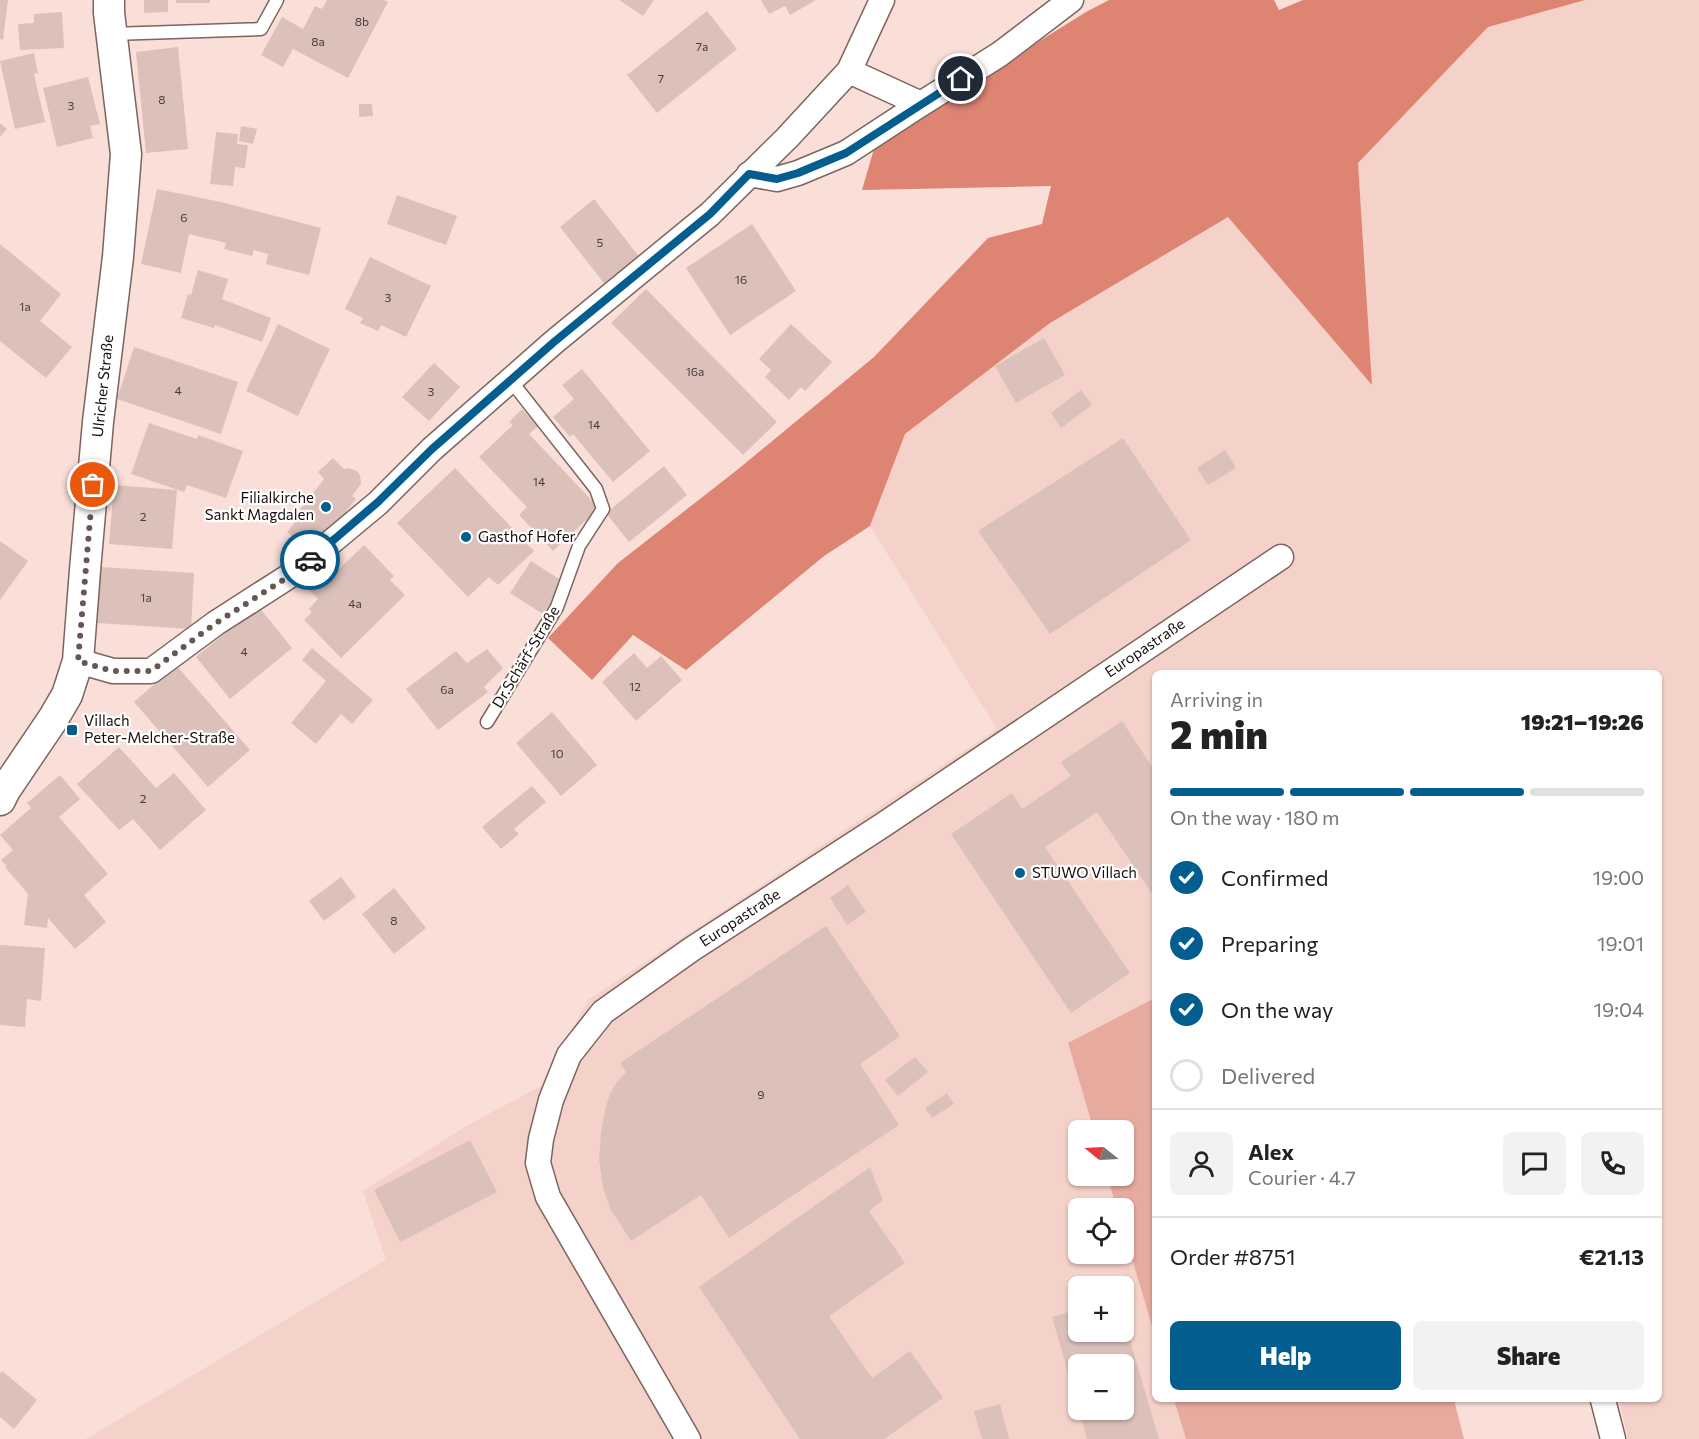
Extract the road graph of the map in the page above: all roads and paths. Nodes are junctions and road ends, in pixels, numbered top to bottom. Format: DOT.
graph roads {
  1 [pos="109,0"];
  2 [pos="277,0"];
  3 [pos="882,0"];
  4 [pos="1071,0"];
  5 [pos="112,34"];
  6 [pos="849,71"];
  7 [pos="921,104"];
  8 [pos="749,174"];
  9 [pos="511,381"];
  10 [pos="1281,557"];
  11 [pos="78,661"];
  12 [pos="487,722"];
  13 [pos="2,792"];
  14 [pos="1604,1402"];
  15 [pos="688,1439"];
  16 [pos="1613,1439"];
  1 -- 5 [label="street, Ulricher Straße"];
  2 -- 5 [label="lane"];
  3 -- 6 [label="street"];
  4 -- 7 [label="street"];
  5 -- 11 [label="street, Ulricher Straße"];
  6 -- 7 [label="street"];
  6 -- 8 [label="street"];
  7 -- 8 [label="street"];
  8 -- 9 [label="street"];
  9 -- 11 [label="street"];
  9 -- 12 [label="lane, Dr.Schärf-Straße"];
  10 -- 15 [label="street, Europastraße"];
  11 -- 13 [label="street, Ulricher Straße"];
  14 -- 16 [label="street"];
}
